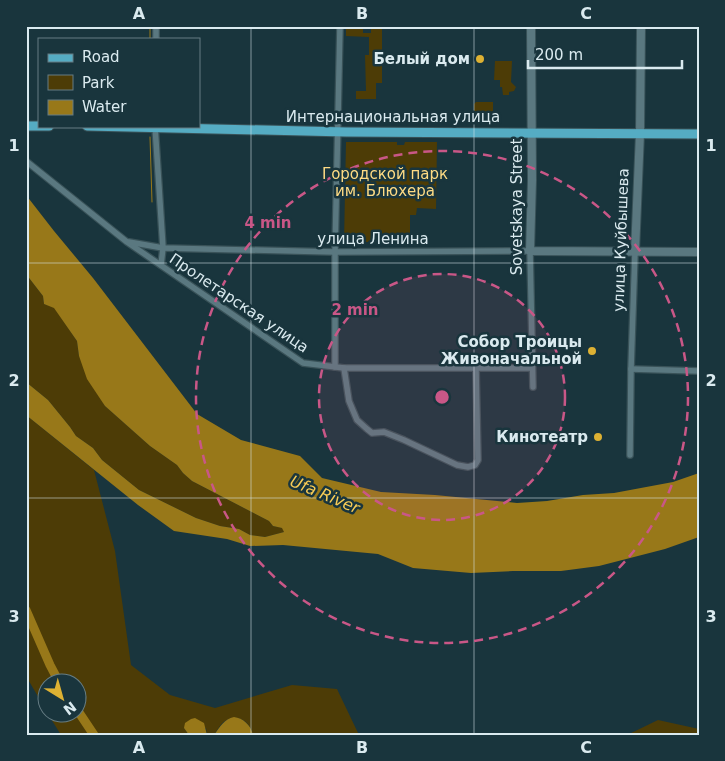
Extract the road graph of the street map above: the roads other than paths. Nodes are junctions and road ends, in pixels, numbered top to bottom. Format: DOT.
graph roads {
  1 [pos="340,26"];
  2 [pos="531,26"];
  3 [pos="641,26"];
  4 [pos="155,128"];
  5 [pos="192,128"];
  6 [pos="338,132"];
  7 [pos="531,132"];
  8 [pos="640,133"];
  9 [pos="699,134"];
  10 [pos="26,161"];
  11 [pos="127,242"];
  12 [pos="163,248"];
  13 [pos="336,252"];
  14 [pos="530,252"];
  15 [pos="635,252"];
  16 [pos="699,252"];
  17 [pos="162,265"];
  18 [pos="335,368"];
  19 [pos="344,368"];
  20 [pos="532,368"];
  21 [pos="476,369"];
  22 [pos="631,370"];
  23 [pos="699,371"];
  24 [pos="532,387"];
  25 [pos="630,455"];
  1 -- 6 [label="street"];
  2 -- 7 [label="main road, Sovetskaya Street"];
  3 -- 8 [label="main road, улица Куйбышева"];
  4 -- 12 [label="street"];
  5 -- 6 [label="main road, Интернациональная улица"];
  6 -- 7 [label="main road, Интернациональная улица"];
  6 -- 13 [label="street"];
  7 -- 8 [label="main road, Интернациональная улица"];
  7 -- 14 [label="main road, Sovetskaya Street"];
  8 -- 9 [label="main road, Интернациональная улица"];
  8 -- 15 [label="main road, улица Куйбышева"];
  10 -- 11 [label="street, Пролетарская улица"];
  11 -- 12 [label="street, улица Ленина"];
  11 -- 17 [label="street, Пролетарская улица"];
  12 -- 13 [label="street, улица Ленина"];
  12 -- 17 [label="street"];
  13 -- 14 [label="street, улица Ленина"];
  13 -- 18 [label="street"];
  14 -- 15 [label="main road"];
  14 -- 20 [label="street, Sovetskaya Street"];
  15 -- 16 [label="main road"];
  15 -- 22 [label="street, улица Куйбышева"];
  17 -- 18 [label="street, Пролетарская улица"];
  18 -- 19 [label="street, Пролетарская улица"];
  19 -- 21 [label="street, Пролетарская улица"];
  19 -- 21 [label="street"];
  20 -- 21 [label="street, Пролетарская улица"];
  20 -- 24 [label="street, Sovetskaya Street"];
  22 -- 23 [label="street"];
  22 -- 25 [label="street, улица Куйбышева"];
}
